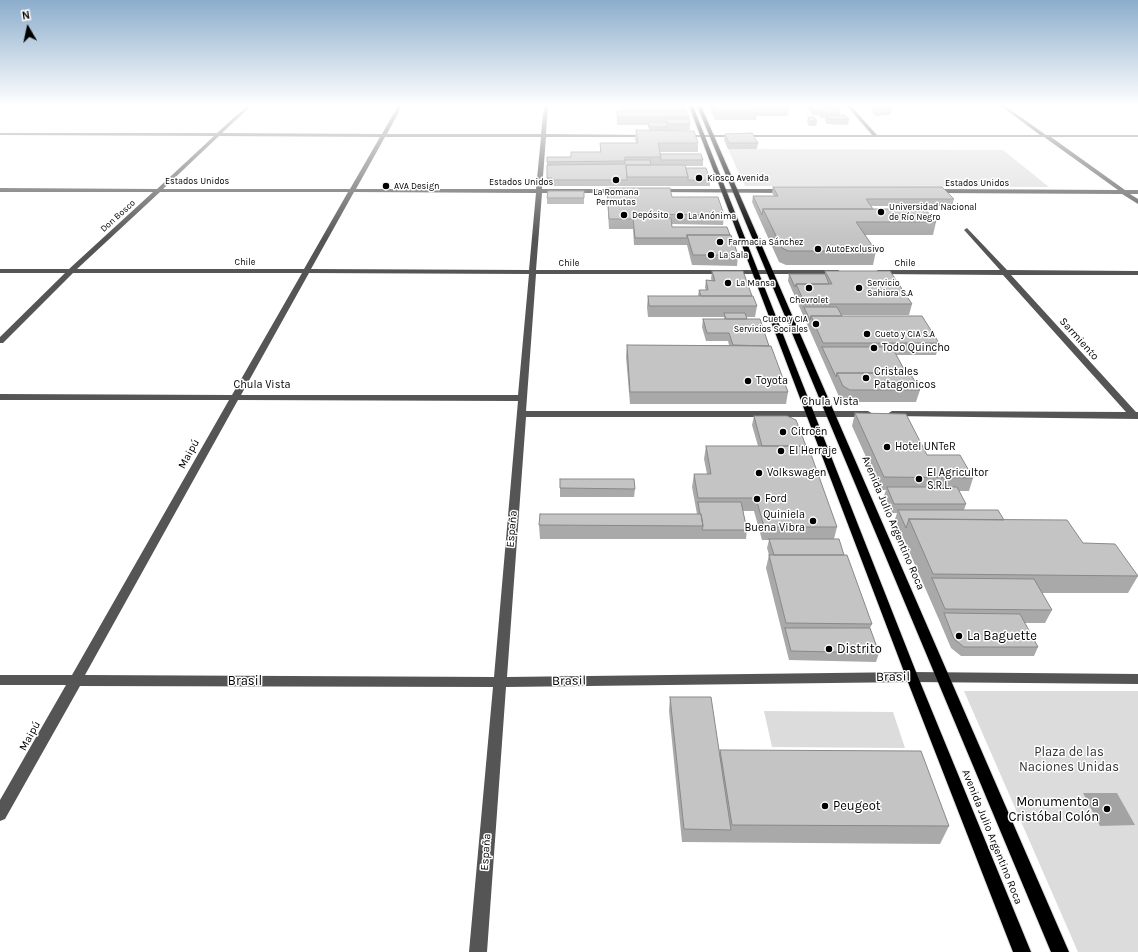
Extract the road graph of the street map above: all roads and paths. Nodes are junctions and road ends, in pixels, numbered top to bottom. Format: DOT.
graph roads {
  1 [pos="201,150"];
  2 [pos="375,150"];
  3 [pos="542,150"];
  4 [pos="711,150"];
  5 [pos="715,150"];
  6 [pos="1065,150"];
  7 [pos="0,190"];
  8 [pos="159,190"];
  9 [pos="351,191"];
  10 [pos="539,191"];
  11 [pos="624,191"];
  12 [pos="655,191"];
  13 [pos="724,191"];
  14 [pos="736,191"];
  15 [pos="791,191"];
  16 [pos="926,192"];
  17 [pos="1123,192"];
  18 [pos="1138,192"];
  19 [pos="1138,202"];
  20 [pos="967,230"];
  21 [pos="0,271"];
  22 [pos="71,271"];
  23 [pos="306,272"];
  24 [pos="532,272"];
  25 [pos="756,272"];
  26 [pos="770,272"];
  27 [pos="848,272"];
  28 [pos="871,272"];
  29 [pos="1004,272"];
  30 [pos="1138,273"];
  31 [pos="0,341"];
  32 [pos="0,397"];
  33 [pos="235,397"];
  34 [pos="523,398"];
  35 [pos="521,414"];
  36 [pos="811,414"];
  37 [pos="831,414"];
  38 [pos="1136,416"];
  39 [pos="912,677"];
  40 [pos="943,678"];
  41 [pos="1138,678"];
  42 [pos="0,680"];
  43 [pos="75,680"];
  44 [pos="500,682"];
  45 [pos="0,814"];
  46 [pos="478,952"];
  47 [pos="1022,952"];
  48 [pos="1060,952"];
  1 -- 8 [label="street, Don Bosco"];
  2 -- 9 [label="street, Maipú"];
  3 -- 10 [label="street, España"];
  4 -- 13 [label="main road, Avenida Julio Argentino Roca"];
  5 -- 14 [label="main road, Avenida Julio Argentino Roca"];
  6 -- 17 [label="street"];
  7 -- 8 [label="street, Estados Unidos"];
  8 -- 9 [label="street, Estados Unidos"];
  8 -- 22 [label="street, Don Bosco"];
  9 -- 10 [label="street, Estados Unidos"];
  9 -- 23 [label="street, Maipú"];
  10 -- 11 [label="street, Estados Unidos"];
  10 -- 24 [label="street, España"];
  12 -- 13 [label="street"];
  13 -- 14 [label="street"];
  13 -- 25 [label="main road, Avenida Julio Argentino Roca"];
  14 -- 15 [label="street"];
  14 -- 26 [label="main road, Avenida Julio Argentino Roca"];
  16 -- 17 [label="street, Estados Unidos"];
  17 -- 18 [label="street, Estados Unidos"];
  17 -- 19 [label="street"];
  20 -- 29 [label="street, Sarmiento"];
  21 -- 22 [label="street, Chile"];
  22 -- 23 [label="street, Chile"];
  22 -- 31 [label="street, Don Bosco"];
  23 -- 24 [label="street, Chile"];
  23 -- 33 [label="street, Maipú"];
  24 -- 25 [label="street, Chile"];
  24 -- 34 [label="street, España"];
  25 -- 26 [label="street, Chile"];
  25 -- 36 [label="main road, Avenida Julio Argentino Roca"];
  26 -- 27 [label="street, Chile"];
  26 -- 37 [label="main road, Avenida Julio Argentino Roca"];
  28 -- 29 [label="street, Chile"];
  29 -- 30 [label="street, Chile"];
  29 -- 38 [label="street, Sarmiento"];
  32 -- 33 [label="street, Chula Vista"];
  33 -- 34 [label="street, Chula Vista"];
  33 -- 43 [label="street, Maipú"];
  34 -- 35 [label="street, España"];
  35 -- 36 [label="street, Chula Vista"];
  35 -- 44 [label="street, España"];
  36 -- 37 [label="street, Chula Vista"];
  36 -- 39 [label="main road, Avenida Julio Argentino Roca"];
  37 -- 38 [label="street, Chula Vista"];
  37 -- 40 [label="main road, Avenida Julio Argentino Roca"];
  39 -- 40 [label="street, Brasil"];
  39 -- 44 [label="street, Brasil"];
  39 -- 47 [label="main road, Avenida Julio Argentino Roca"];
  40 -- 41 [label="street, Brasil"];
  40 -- 48 [label="main road, Avenida Julio Argentino Roca"];
  42 -- 43 [label="street, Brasil"];
  43 -- 44 [label="street, Brasil"];
  43 -- 45 [label="street, Maipú"];
  44 -- 46 [label="street, España"];
}
